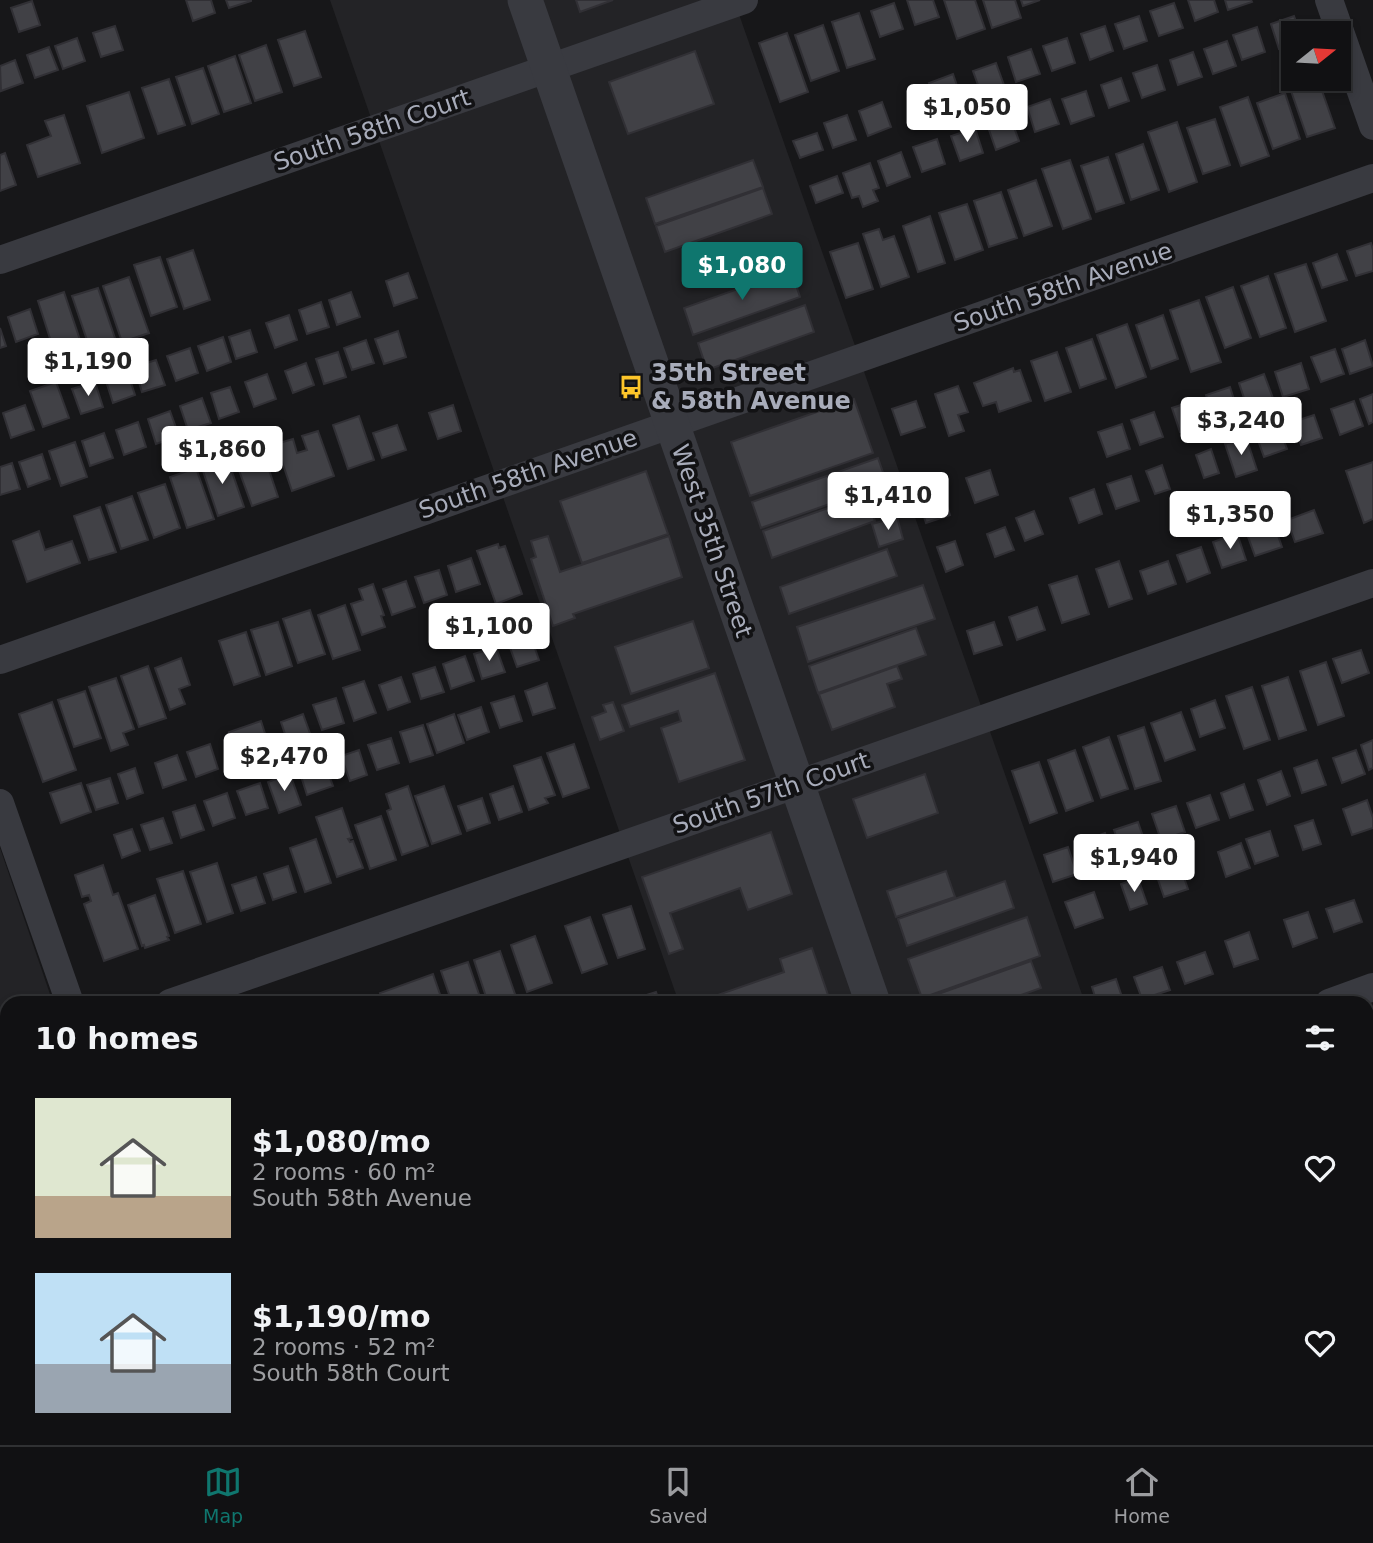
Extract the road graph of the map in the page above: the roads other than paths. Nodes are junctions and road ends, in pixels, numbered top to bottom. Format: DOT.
graph roads {
  1 [pos="525,0"];
  2 [pos="744,0"];
  3 [pos="1329,0"];
  4 [pos="549,68"];
  5 [pos="1373,126"];
  6 [pos="1373,178"];
  7 [pos="0,260"];
  8 [pos="672,424"];
  9 [pos="1373,583"];
  10 [pos="3,650"];
  11 [pos="797,784"];
  12 [pos="0,803"];
  13 [pos="1373,987"];
  14 [pos="68,996"];
  15 [pos="190,996"];
  16 [pos="871,996"];
  17 [pos="1348,996"];
  1 -- 4 [label="street, West 35th Street"];
  2 -- 4 [label="street, South 58th Court"];
  3 -- 5 [label="street"];
  4 -- 7 [label="street, South 58th Court"];
  4 -- 8 [label="street, West 35th Street"];
  6 -- 8 [label="street, South 58th Avenue"];
  8 -- 10 [label="street, South 58th Avenue"];
  8 -- 11 [label="street, West 35th Street"];
  9 -- 11 [label="street, South 57th Court"];
  11 -- 15 [label="street, South 57th Court"];
  11 -- 16 [label="street, West 35th Street"];
  12 -- 14 [label="street"];
  13 -- 17 [label="street"];
}
